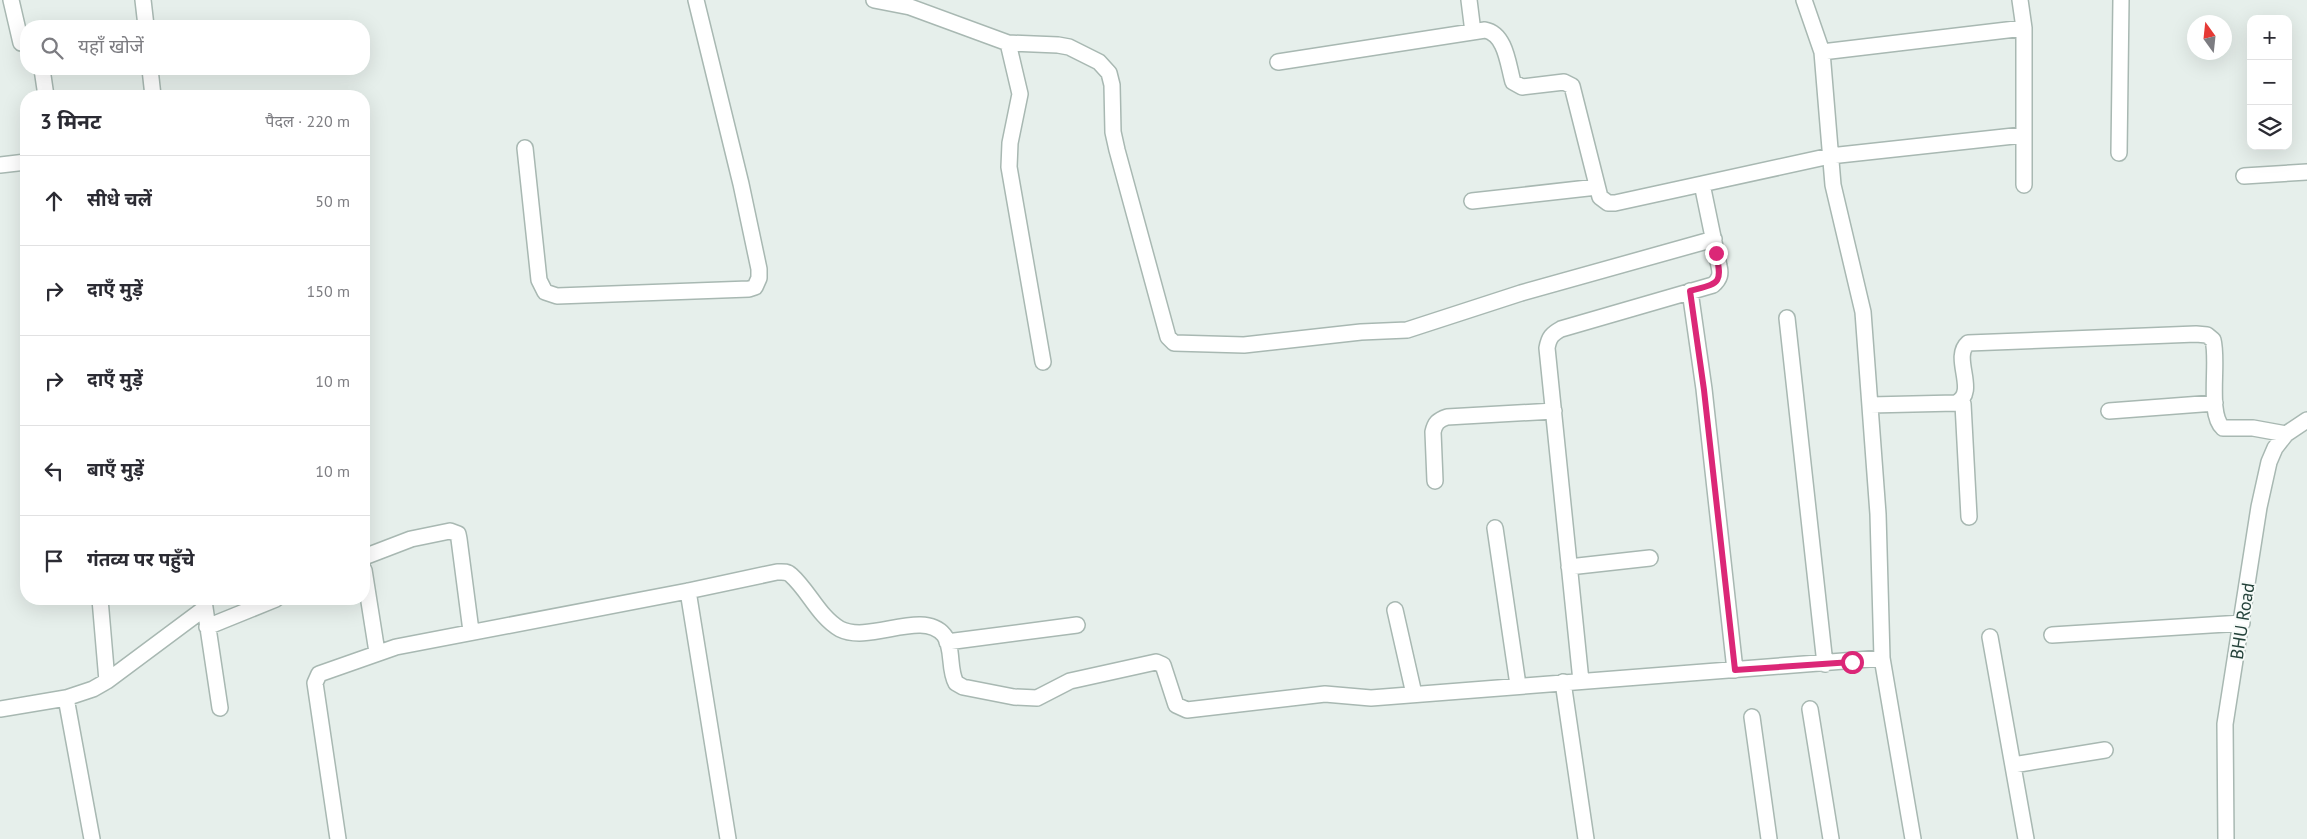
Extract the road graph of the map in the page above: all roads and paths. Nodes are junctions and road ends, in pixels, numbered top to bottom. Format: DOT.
graph roads {
  1 [pos="11,0"];
  2 [pos="144,0"];
  3 [pos="696,0"];
  4 [pos="874,0"];
  5 [pos="1469,0"];
  6 [pos="1804,0"];
  7 [pos="2020,0"];
  8 [pos="2121,0"];
  9 [pos="146,20"];
  10 [pos="2024,28"];
  11 [pos="1473,32"];
  12 [pos="20,39"];
  13 [pos="1008,43"];
  14 [pos="1822,52"];
  15 [pos="1278,62"];
  16 [pos="43,75"];
  17 [pos="151,75"];
  18 [pos="45,90"];
  19 [pos="152,90"];
  20 [pos="2023,135"];
  21 [pos="525,148"];
  22 [pos="2119,154"];
  23 [pos="1830,156"];
  24 [pos="20,163"];
  25 [pos="0,165"];
  26 [pos="2307,172"];
  27 [pos="2244,176"];
  28 [pos="1702,184"];
  29 [pos="2024,185"];
  30 [pos="1598,187"];
  31 [pos="1472,201"];
  32 [pos="1714,239"];
  33 [pos="1690,291"];
  34 [pos="1787,318"];
  35 [pos="1043,362"];
  36 [pos="1961,401"];
  37 [pos="2215,403"];
  38 [pos="1870,405"];
  39 [pos="1554,411"];
  40 [pos="2109,411"];
  41 [pos="2307,420"];
  42 [pos="2286,434"];
  43 [pos="1435,481"];
  44 [pos="1969,517"];
  45 [pos="1495,528"];
  46 [pos="370,555"];
  47 [pos="1650,558"];
  48 [pos="1569,567"];
  49 [pos="688,591"];
  50 [pos="101,605"];
  51 [pos="202,605"];
  52 [pos="204,605"];
  53 [pos="261,605"];
  54 [pos="368,605"];
  55 [pos="1395,610"];
  56 [pos="2242,623"];
  57 [pos="1077,625"];
  58 [pos="207,627"];
  59 [pos="471,631"];
  60 [pos="2052,635"];
  61 [pos="1990,637"];
  62 [pos="948,642"];
  63 [pos="377,652"];
  64 [pos="1882,658"];
  65 [pos="1825,664"];
  66 [pos="1735,670"];
  67 [pos="107,681"];
  68 [pos="1581,681"];
  69 [pos="1563,682"];
  70 [pos="1518,685"];
  71 [pos="1414,694"];
  72 [pos="66,698"];
  73 [pos="220,708"];
  74 [pos="0,709"];
  75 [pos="1810,709"];
  76 [pos="1752,717"];
  77 [pos="2105,750"];
  78 [pos="2013,765"];
  79 [pos="92,839"];
  80 [pos="338,839"];
  81 [pos="728,839"];
  82 [pos="1586,839"];
  83 [pos="1769,839"];
  84 [pos="1831,839"];
  85 [pos="1913,839"];
  86 [pos="2026,839"];
  87 [pos="2226,839"];
  1 -- 12 [label="street"];
  2 -- 9 [label="street"];
  3 -- 21 [label="street"];
  4 -- 13 [label="street"];
  5 -- 11 [label="street"];
  6 -- 14 [label="street"];
  7 -- 10 [label="street"];
  8 -- 22 [label="street"];
  10 -- 14 [label="street"];
  10 -- 20 [label="street"];
  11 -- 15 [label="street"];
  11 -- 30 [label="street"];
  13 -- 32 [label="street"];
  13 -- 35 [label="street"];
  14 -- 23 [label="street"];
  16 -- 18 [label="street"];
  17 -- 19 [label="street"];
  20 -- 23 [label="street"];
  20 -- 29 [label="street"];
  23 -- 28 [label="street"];
  23 -- 38 [label="street"];
  24 -- 25 [label="street"];
  26 -- 27 [label="street"];
  28 -- 30 [label="street"];
  28 -- 32 [label="street"];
  30 -- 31 [label="street"];
  32 -- 33 [label="street"];
  33 -- 39 [label="street"];
  33 -- 66 [label="street"];
  34 -- 65 [label="street"];
  36 -- 37 [label="street"];
  36 -- 38 [label="street"];
  36 -- 44 [label="street"];
  37 -- 40 [label="street"];
  37 -- 42 [label="street"];
  38 -- 64 [label="street"];
  39 -- 43 [label="street"];
  39 -- 48 [label="street"];
  41 -- 42 [label="street, BHU Road"];
  42 -- 56 [label="street, BHU Road"];
  45 -- 70 [label="street"];
  46 -- 59 [label="street"];
  47 -- 48 [label="street"];
  48 -- 68 [label="street"];
  49 -- 59 [label="street"];
  49 -- 62 [label="street"];
  49 -- 81 [label="street"];
  50 -- 67 [label="street"];
  51 -- 67 [label="street"];
  52 -- 58 [label="street"];
  53 -- 58 [label="street"];
  54 -- 63 [label="street"];
  55 -- 71 [label="street"];
  56 -- 60 [label="street"];
  56 -- 87 [label="street, BHU Road"];
  57 -- 62 [label="street"];
  58 -- 73 [label="street"];
  59 -- 63 [label="street"];
  61 -- 78 [label="street"];
  62 -- 71 [label="street"];
  63 -- 80 [label="street"];
  64 -- 65 [label="street"];
  64 -- 85 [label="street"];
  65 -- 66 [label="street"];
  66 -- 68 [label="street"];
  67 -- 72 [label="street"];
  68 -- 69 [label="street"];
  69 -- 70 [label="street"];
  69 -- 82 [label="street"];
  70 -- 71 [label="street"];
  72 -- 74 [label="street"];
  72 -- 79 [label="street"];
  75 -- 84 [label="street"];
  76 -- 83 [label="street"];
  77 -- 78 [label="street"];
  78 -- 86 [label="street"];
}
